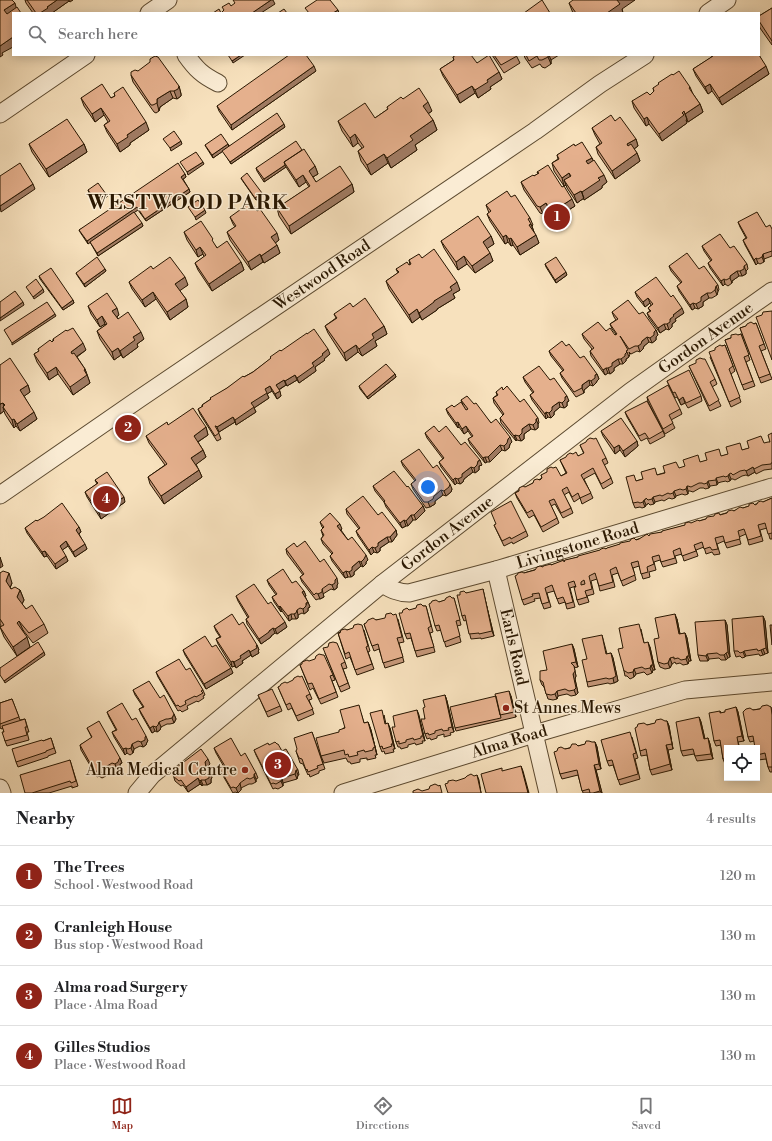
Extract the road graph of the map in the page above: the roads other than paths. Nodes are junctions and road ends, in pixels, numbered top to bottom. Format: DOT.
graph roads {
  1 [pos="727,0"];
  2 [pos="709,12"];
  3 [pos="85,56"];
  4 [pos="187,56"];
  5 [pos="643,56"];
  6 [pos="218,83"];
  7 [pos="0,114"];
  8 [pos="772,291"];
  9 [pos="772,487"];
  10 [pos="0,496"];
  11 [pos="496,570"];
  12 [pos="382,584"];
  13 [pos="772,682"];
  14 [pos="534,734"];
  15 [pos="0,788"];
  16 [pos="2,793"];
  17 [pos="137,793"];
  18 [pos="343,793"];
  19 [pos="548,793"];
  1 -- 2 [label="street"];
  3 -- 7 [label="street"];
  4 -- 6 [label="street"];
  5 -- 10 [label="street, Westwood Road"];
  8 -- 12 [label="street, Gordon Avenue"];
  9 -- 11 [label="street, Livingstone Road"];
  11 -- 12 [label="street, Livingstone Road"];
  11 -- 14 [label="street, Earls Road"];
  12 -- 17 [label="street, Gordon Avenue"];
  13 -- 14 [label="street, Alma Road"];
  14 -- 18 [label="street, Alma Road"];
  14 -- 19 [label="street, Earls Road"];
  15 -- 16 [label="street"];
}
